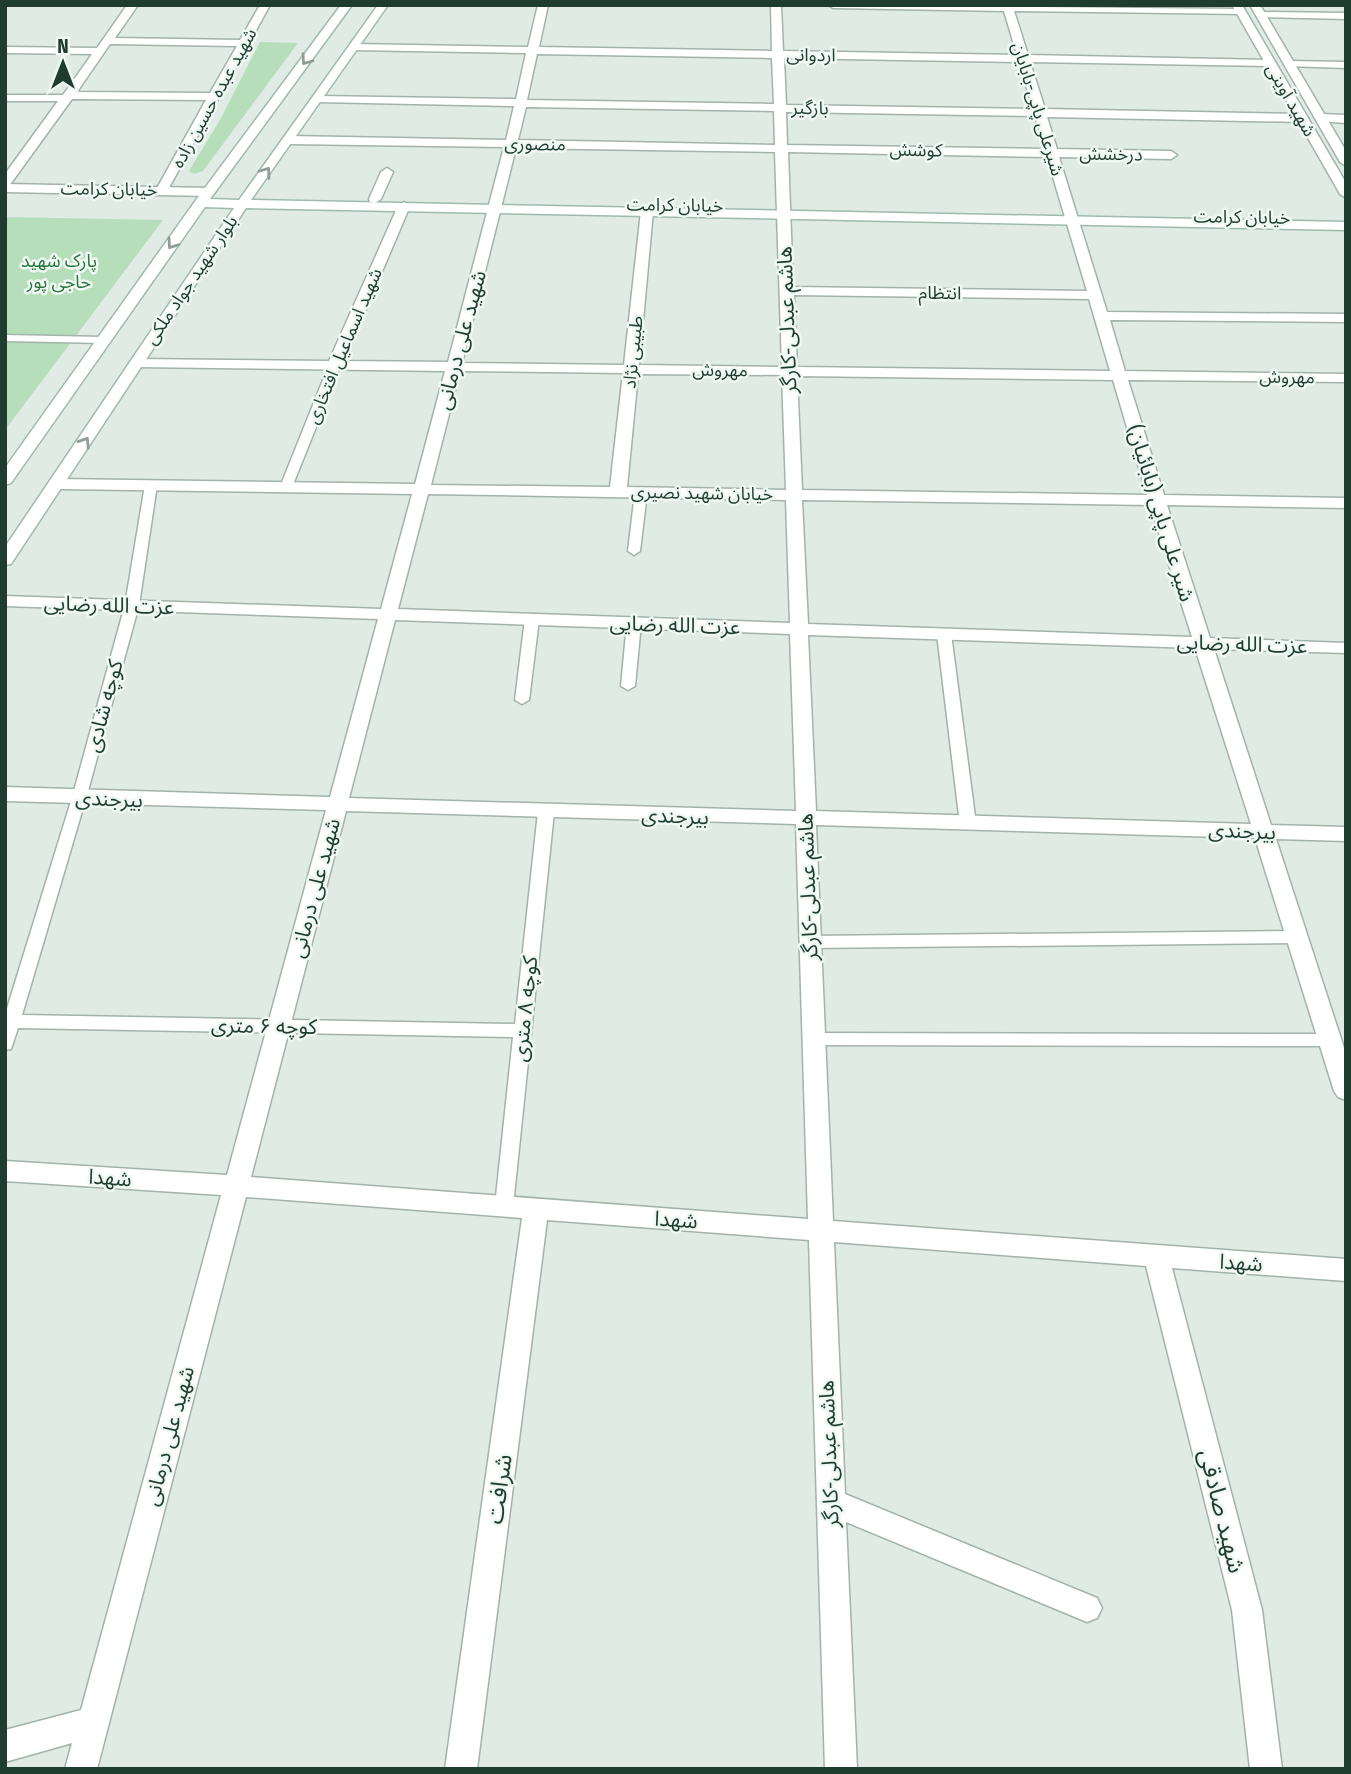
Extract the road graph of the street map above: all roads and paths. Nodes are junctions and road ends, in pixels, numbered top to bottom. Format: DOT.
graph roads {
  1 [pos="133,5"];
  2 [pos="265,5"];
  3 [pos="347,5"];
  4 [pos="383,5"];
  5 [pos="543,5"];
  6 [pos="776,5"];
  7 [pos="833,5"];
  8 [pos="1007,7"];
  9 [pos="1238,8"];
  10 [pos="1258,10"];
  11 [pos="1346,16"];
  12 [pos="244,43"];
  13 [pos="104,46"];
  14 [pos="354,47"];
  15 [pos="5,50"];
  16 [pos="534,50"];
  17 [pos="778,55"];
  18 [pos="1023,59"];
  19 [pos="1269,63"];
  20 [pos="1290,64"];
  21 [pos="1346,65"];
  22 [pos="68,96"];
  23 [pos="214,97"];
  24 [pos="5,98"];
  25 [pos="318,99"];
  26 [pos="523,103"];
  27 [pos="780,108"];
  28 [pos="1039,113"];
  29 [pos="1301,118"];
  30 [pos="1322,118"];
  31 [pos="1346,119"];
  32 [pos="289,139"];
  33 [pos="510,143"];
  34 [pos="782,148"];
  35 [pos="1051,153"];
  36 [pos="1171,155"];
  37 [pos="1346,162"];
  38 [pos="387,172"];
  39 [pos="5,185"];
  40 [pos="162,190"];
  41 [pos="1346,194"];
  42 [pos="205,197"];
  43 [pos="375,199"];
  44 [pos="5,200"];
  45 [pos="245,200"];
  46 [pos="497,205"];
  47 [pos="404,206"];
  48 [pos="648,211"];
  49 [pos="783,211"];
  50 [pos="1071,217"];
  51 [pos="1346,220"];
  52 [pos="1346,226"];
  53 [pos="786,291"];
  54 [pos="1094,295"];
  55 [pos="1101,316"];
  56 [pos="1346,318"];
  57 [pos="5,338"];
  58 [pos="104,340"];
  59 [pos="136,363"];
  60 [pos="335,365"];
  61 [pos="454,367"];
  62 [pos="631,369"];
  63 [pos="789,371"];
  64 [pos="1119,375"];
  65 [pos="1346,378"];
  66 [pos="5,480"];
  67 [pos="58,484"];
  68 [pos="151,485"];
  69 [pos="286,487"];
  70 [pos="421,489"];
  71 [pos="618,492"];
  72 [pos="641,492"];
  73 [pos="794,495"];
  74 [pos="1157,500"];
  75 [pos="1346,503"];
  76 [pos="634,551"];
  77 [pos="5,560"];
  78 [pos="5,601"];
  79 [pos="132,606"];
  80 [pos="388,614"];
  81 [pos="532,620"];
  82 [pos="634,623"];
  83 [pos="799,629"];
  84 [pos="944,634"];
  85 [pos="1202,643"];
  86 [pos="1346,648"];
  87 [pos="628,686"];
  88 [pos="522,701"];
  89 [pos="5,794"];
  90 [pos="79,798"];
  91 [pos="337,806"];
  92 [pos="546,812"];
  93 [pos="806,820"];
  94 [pos="968,824"];
  95 [pos="1263,832"];
  96 [pos="1346,834"];
  97 [pos="1296,936"];
  98 [pos="810,942"];
  99 [pos="9,1021"];
  100 [pos="278,1027"];
  101 [pos="523,1031"];
  102 [pos="814,1039"];
  103 [pos="1329,1040"];
  104 [pos="5,1044"];
  105 [pos="1346,1091"];
  106 [pos="5,1171"];
  107 [pos="236,1186"];
  108 [pos="504,1206"];
  109 [pos="536,1210"];
  110 [pos="821,1231"];
  111 [pos="1157,1257"];
  112 [pos="1346,1270"];
  113 [pos="831,1502"];
  114 [pos="1087,1608"];
  115 [pos="93,1722"];
  116 [pos="5,1746"];
  117 [pos="81,1769"];
  118 [pos="461,1769"];
  119 [pos="841,1769"];
  120 [pos="1266,1769"];
  1 -- 13 [label="street"];
  2 -- 12 [label="street, شهید عبده حسین زاده"];
  3 -- 42 [label="street, بلوار شهید جواد ملکی, one-way"];
  4 -- 14 [label="street, بلوار شهید جواد ملکی"];
  5 -- 16 [label="street, شهید علی درمانی"];
  6 -- 17 [label="street, هاشم عبدلی-کارگر"];
  7 -- 8 [label="street"];
  8 -- 9 [label="street"];
  8 -- 18 [label="street, شیرعلی پاپی-بابایان"];
  9 -- 19 [label="street, شهید آوینی"];
  10 -- 11 [label="street"];
  10 -- 20 [label="street, شهید آوینی"];
  12 -- 13 [label="street"];
  12 -- 23 [label="street, شهید عبده حسین زاده"];
  13 -- 15 [label="street"];
  13 -- 22 [label="street"];
  14 -- 16 [label="street, اردوانی"];
  14 -- 25 [label="street, بلوار شهید جواد ملکی"];
  16 -- 17 [label="street, اردوانی"];
  16 -- 26 [label="street, شهید علی درمانی"];
  17 -- 18 [label="street, اردوانی"];
  17 -- 27 [label="street, هاشم عبدلی-کارگر"];
  18 -- 19 [label="street, اردوانی"];
  18 -- 28 [label="street, شیرعلی پاپی-بابایان"];
  19 -- 29 [label="street, شهید آوینی"];
  20 -- 21 [label="street"];
  20 -- 30 [label="street, شهید آوینی"];
  22 -- 23 [label="street"];
  22 -- 24 [label="street"];
  22 -- 39 [label="street"];
  23 -- 40 [label="street, شهید عبده حسین زاده"];
  25 -- 26 [label="street, بازگیر"];
  25 -- 32 [label="street, بلوار شهید جواد ملکی"];
  26 -- 27 [label="street, بازگیر"];
  26 -- 33 [label="street, شهید علی درمانی"];
  27 -- 28 [label="street, بازگیر"];
  27 -- 34 [label="street, هاشم عبدلی-کارگر"];
  28 -- 29 [label="street, بازگیر"];
  28 -- 35 [label="street, شیرعلی پاپی-بابایان"];
  29 -- 41 [label="street, شهید آوینی"];
  30 -- 31 [label="street"];
  30 -- 37 [label="street, شهید آوینی"];
  32 -- 33 [label="street, منصوری"];
  45 -- 32 [label="street, بلوار شهید جواد ملکی, one-way"];
  33 -- 34 [label="street, منصوری"];
  33 -- 46 [label="street, شهید علی درمانی"];
  34 -- 35 [label="street, کوشش"];
  34 -- 49 [label="street, هاشم عبدلی-کارگر"];
  35 -- 36 [label="street, درخشش"];
  35 -- 50 [label="street, شیرعلی پاپی-بابایان"];
  38 -- 43 [label="street"];
  39 -- 40 [label="street, خیابان کرامت"];
  40 -- 42 [label="street, خیابان کرامت"];
  42 -- 44 [label="street, خیابان کرامت"];
  42 -- 45 [label="street, خیابان کرامت"];
  42 -- 58 [label="street, بلوار شهید جواد ملکی, one-way"];
  43 -- 45 [label="street, خیابان کرامت"];
  43 -- 46 [label="street, خیابان کرامت"];
  45 -- 47 [label="street, خیابان کرامت"];
  45 -- 59 [label="street, بلوار شهید جواد ملکی"];
  46 -- 47 [label="street, خیابان کرامت"];
  46 -- 48 [label="street, خیابان کرامت"];
  46 -- 49 [label="street, خیابان کرامت"];
  46 -- 61 [label="street, شهید علی درمانی"];
  47 -- 60 [label="street, شهید اسماعیل افتخاری"];
  48 -- 49 [label="street, خیابان کرامت"];
  48 -- 62 [label="street, طبیبی نژاد"];
  49 -- 50 [label="street, خیابان کرامت"];
  49 -- 53 [label="street, هاشم عبدلی-کارگر"];
  50 -- 51 [label="street, خیابان کرامت"];
  50 -- 52 [label="street, خیابان کرامت"];
  50 -- 54 [label="street, شیر علی پاپی (بابائیان)"];
  53 -- 54 [label="street, انتظام"];
  53 -- 63 [label="street, هاشم عبدلی-کارگر"];
  54 -- 55 [label="street, شیر علی پاپی (بابائیان)"];
  55 -- 56 [label="street"];
  55 -- 64 [label="street, شیر علی پاپی (بابائیان)"];
  57 -- 58 [label="lane"];
  58 -- 66 [label="street, بلوار شهید جواد ملکی"];
  59 -- 60 [label="street, مهروش"];
  67 -- 59 [label="street, بلوار شهید جواد ملکی, one-way"];
  60 -- 61 [label="street, مهروش"];
  60 -- 69 [label="lane, شهید اسماعیل افتخاری"];
  61 -- 62 [label="street, مهروش"];
  61 -- 70 [label="street, شهید علی درمانی"];
  62 -- 63 [label="street, مهروش"];
  62 -- 71 [label="street, طبیبی نژاد"];
  63 -- 64 [label="street, مهروش"];
  63 -- 73 [label="street, هاشم عبدلی-کارگر"];
  64 -- 65 [label="street, مهروش"];
  64 -- 74 [label="street, شیر علی پاپی (بابائیان)"];
  67 -- 68 [label="street, خیابان شهید نصیری"];
  67 -- 77 [label="street, بلوار شهید جواد ملکی"];
  68 -- 69 [label="street, خیابان شهید نصیری"];
  68 -- 79 [label="lane, کوچه شادی"];
  69 -- 70 [label="street, خیابان شهید نصیری"];
  70 -- 71 [label="street, خیابان شهید نصیری"];
  70 -- 80 [label="street, شهید علی درمانی"];
  71 -- 72 [label="street, خیابان شهید نصیری"];
  72 -- 73 [label="street, خیابان شهید نصیری"];
  72 -- 76 [label="lane"];
  73 -- 74 [label="street, خیابان شهید نصیری"];
  73 -- 83 [label="street, هاشم عبدلی-کارگر"];
  74 -- 75 [label="street, خیابان شهید نصیری"];
  74 -- 85 [label="street, شیر علی پاپی (بابائیان)"];
  78 -- 79 [label="street, عزت الله رضایی"];
  79 -- 80 [label="street, عزت الله رضایی"];
  79 -- 90 [label="lane, کوچه شادی"];
  80 -- 81 [label="street, عزت الله رضایی"];
  80 -- 91 [label="street, شهید علی درمانی"];
  81 -- 82 [label="street, عزت الله رضایی"];
  81 -- 88 [label="lane"];
  82 -- 83 [label="street, عزت الله رضایی"];
  82 -- 87 [label="lane"];
  83 -- 84 [label="street, عزت الله رضایی"];
  83 -- 93 [label="street, هاشم عبدلی-کارگر"];
  84 -- 85 [label="street, عزت الله رضایی"];
  84 -- 94 [label="lane"];
  85 -- 86 [label="street, عزت الله رضایی"];
  85 -- 95 [label="street, شیر علی پاپی (بابائیان)"];
  89 -- 90 [label="street, بیرجندی"];
  90 -- 91 [label="street, بیرجندی"];
  90 -- 99 [label="lane, کوچه شادی"];
  91 -- 92 [label="street, بیرجندی"];
  91 -- 100 [label="street, شهید علی درمانی"];
  92 -- 93 [label="street, بیرجندی"];
  92 -- 101 [label="lane, کوچه ۸ متری"];
  93 -- 94 [label="street, بیرجندی"];
  93 -- 98 [label="street, هاشم عبدلی-کارگر"];
  94 -- 95 [label="street, بیرجندی"];
  95 -- 96 [label="street, بیرجندی"];
  95 -- 97 [label="street, شیر علی پاپی (بابائیان)"];
  97 -- 98 [label="lane"];
  97 -- 103 [label="street, شیر علی پاپی (بابائیان)"];
  98 -- 102 [label="street, هاشم عبدلی-کارگر"];
  99 -- 100 [label="lane, کوچه ۶ متری"];
  99 -- 104 [label="lane, کوچه شادی"];
  100 -- 101 [label="lane, کوچه ۶ متری"];
  100 -- 107 [label="street, شهید علی درمانی"];
  101 -- 108 [label="lane, کوچه ۸ متری"];
  102 -- 103 [label="lane"];
  102 -- 110 [label="street, هاشم عبدلی-کارگر"];
  103 -- 105 [label="street, شیر علی پاپی (بابائیان)"];
  106 -- 107 [label="street, شهدا"];
  107 -- 108 [label="street, شهدا"];
  107 -- 115 [label="street, شهید علی درمانی"];
  108 -- 109 [label="street, شهدا"];
  109 -- 110 [label="street, شهدا"];
  109 -- 118 [label="street, شرافت"];
  110 -- 111 [label="street, شهدا"];
  110 -- 113 [label="street, هاشم عبدلی-کارگر"];
  111 -- 112 [label="street, شهدا"];
  111 -- 120 [label="street, شهید صادقی"];
  113 -- 114 [label="street"];
  113 -- 119 [label="street, هاشم عبدلی-کارگر"];
  115 -- 116 [label="street"];
  115 -- 117 [label="street, شهید علی درمانی"];
}
